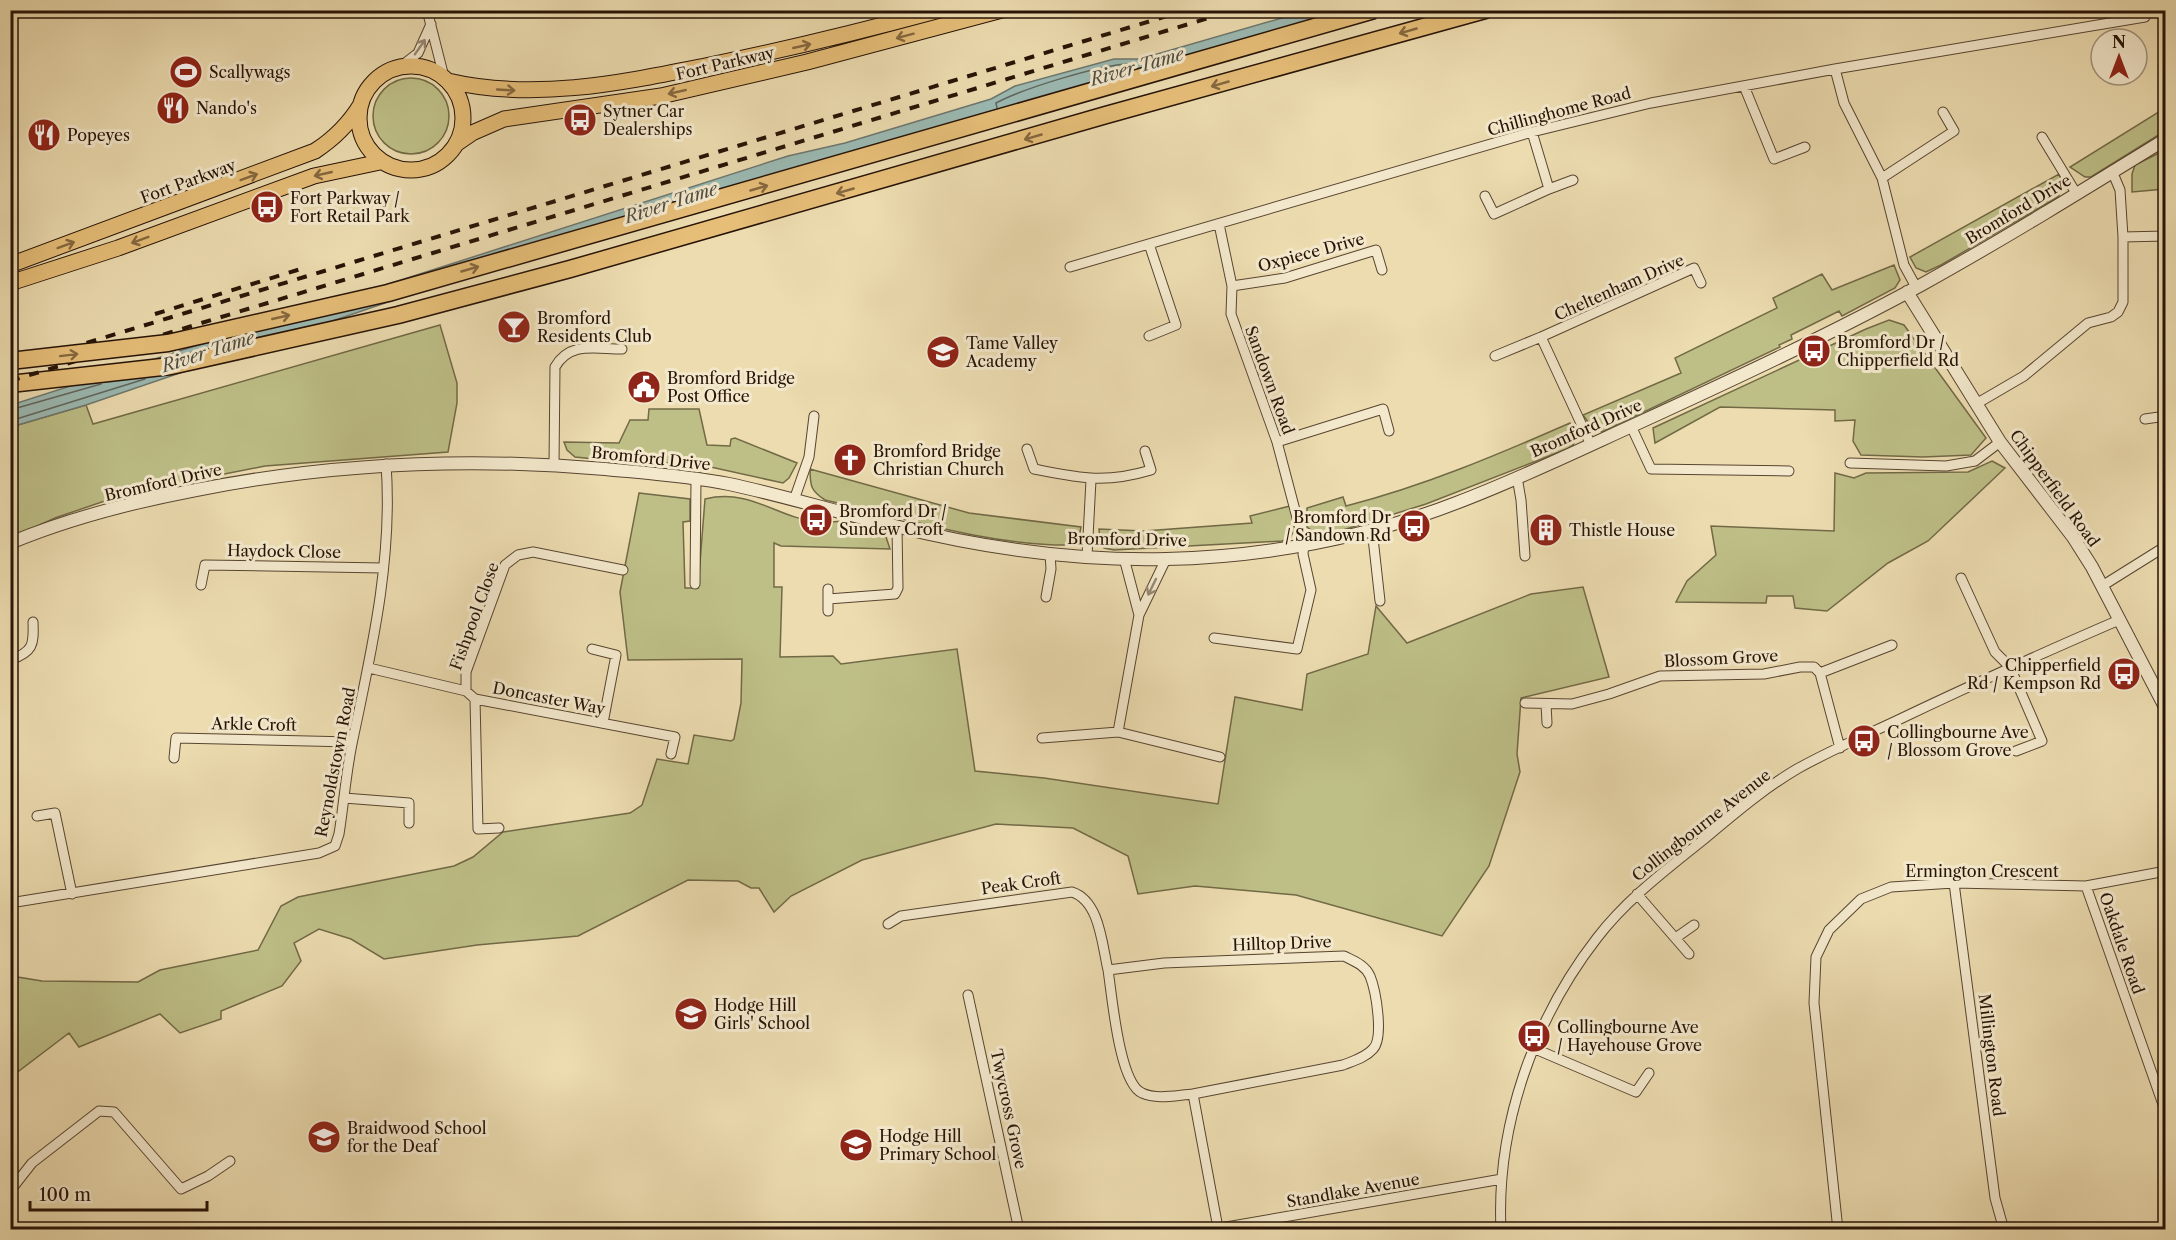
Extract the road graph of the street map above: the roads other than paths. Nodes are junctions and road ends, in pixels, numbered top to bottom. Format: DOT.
graph roads {
  1 [pos="427,10"];
  2 [pos="940,10"];
  3 [pos="1002,10"];
  4 [pos="1374,10"];
  5 [pos="1485,10"];
  6 [pos="2131,14"];
  7 [pos="2145,17"];
  8 [pos="432,21"];
  9 [pos="400,67"];
  10 [pos="1835,69"];
  11 [pos="446,79"];
  12 [pos="1744,86"];
  13 [pos="361,104"];
  14 [pos="1943,112"];
  15 [pos="1532,132"];
  16 [pos="2042,137"];
  17 [pos="2166,139"];
  18 [pos="456,144"];
  19 [pos="1805,147"];
  20 [pos="380,162"];
  21 [pos="2112,171"];
  22 [pos="1882,178"];
  23 [pos="1573,180"];
  24 [pos="1549,189"];
  25 [pos="2076,193"];
  26 [pos="1485,196"];
  27 [pos="1219,224"];
  28 [pos="2166,236"];
  29 [pos="2123,237"];
  30 [pos="1149,244"];
  31 [pos="10,265"];
  32 [pos="1070,267"];
  33 [pos="1382,270"];
  34 [pos="10,283"];
  35 [pos="1701,283"];
  36 [pos="1232,286"];
  37 [pos="1912,290"];
  38 [pos="1149,336"];
  39 [pos="1541,338"];
  40 [pos="622,349"];
  41 [pos="1495,356"];
  42 [pos="10,362"];
  43 [pos="10,384"];
  44 [pos="1976,404"];
  45 [pos="814,416"];
  46 [pos="2166,416"];
  47 [pos="2145,419"];
  48 [pos="1631,426"];
  49 [pos="1389,431"];
  50 [pos="1277,442"];
  51 [pos="2000,442"];
  52 [pos="1591,445"];
  53 [pos="1027,449"];
  54 [pos="1145,452"];
  55 [pos="1850,463"];
  56 [pos="386,464"];
  57 [pos="554,465"];
  58 [pos="1789,471"];
  59 [pos="1517,477"];
  60 [pos="696,480"];
  61 [pos="1091,480"];
  62 [pos="794,500"];
  63 [pos="897,527"];
  64 [pos="1372,529"];
  65 [pos="10,543"];
  66 [pos="1304,544"];
  67 [pos="2166,546"];
  68 [pos="1050,554"];
  69 [pos="1087,556"];
  70 [pos="1525,556"];
  71 [pos="1124,558"];
  72 [pos="1166,559"];
  73 [pos="383,568"];
  74 [pos="623,570"];
  75 [pos="1961,578"];
  76 [pos="695,584"];
  77 [pos="201,585"];
  78 [pos="2102,586"];
  79 [pos="1046,597"];
  80 [pos="1380,601"];
  81 [pos="828,611"];
  82 [pos="1139,615"];
  83 [pos="2120,620"];
  84 [pos="33,622"];
  85 [pos="1214,638"];
  86 [pos="1892,645"];
  87 [pos="592,650"];
  88 [pos="10,660"];
  89 [pos="2010,667"];
  90 [pos="369,668"];
  91 [pos="1820,672"];
  92 [pos="466,691"];
  93 [pos="475,699"];
  94 [pos="1525,703"];
  95 [pos="1546,704"];
  96 [pos="2166,709"];
  97 [pos="603,723"];
  98 [pos="1547,723"];
  99 [pos="1118,732"];
  100 [pos="1042,738"];
  101 [pos="352,742"];
  102 [pos="1840,748"];
  103 [pos="2016,751"];
  104 [pos="671,754"];
  105 [pos="1220,757"];
  106 [pos="174,758"];
  107 [pos="344,798"];
  108 [pos="37,816"];
  109 [pos="409,823"];
  110 [pos="499,828"];
  111 [pos="2166,871"];
  112 [pos="1954,883"];
  113 [pos="2086,886"];
  114 [pos="72,894"];
  115 [pos="1637,894"];
  116 [pos="10,903"];
  117 [pos="888,924"];
  118 [pos="1694,925"];
  119 [pos="1677,937"];
  120 [pos="1689,954"];
  121 [pos="1108,970"];
  122 [pos="969,995"];
  123 [pos="1533,1048"];
  124 [pos="1649,1073"];
  125 [pos="1193,1094"];
  126 [pos="2166,1113"];
  127 [pos="230,1161"];
  128 [pos="1502,1179"];
  129 [pos="10,1191"];
  130 [pos="1213,1229"];
  131 [pos="1019,1230"];
  132 [pos="1501,1230"];
  133 [pos="1838,1230"];
  134 [pos="2004,1230"];
  1 -- 8 [label="street"];
  11 -- 2 [label="main road, Fort Parkway, one-way"];
  3 -- 18 [label="main road, Fort Parkway, one-way"];
  42 -- 4 [label="highway, one-way, bridge"];
  5 -- 43 [label="highway, one-way"];
  6 -- 7 [label="street, Chillinghome Road"];
  6 -- 10 [label="street, Chillinghome Road"];
  9 -- 8 [label="street, one-way"];
  8 -- 11 [label="street"];
  9 -- 11 [label="main road, Fort Parkway"];
  9 -- 13 [label="main road, Fort Parkway"];
  10 -- 12 [label="street, Chillinghome Road"];
  10 -- 22 [label="street"];
  11 -- 18 [label="main road"];
  12 -- 15 [label="street, Chillinghome Road"];
  12 -- 19 [label="street"];
  13 -- 20 [label="main road"];
  31 -- 13 [label="main road, Fort Parkway, one-way"];
  14 -- 22 [label="street"];
  15 -- 24 [label="street"];
  15 -- 27 [label="street, Chillinghome Road"];
  16 -- 25 [label="street"];
  17 -- 21 [label="street, Bromford Drive"];
  18 -- 20 [label="main road, Fort Parkway"];
  20 -- 34 [label="main road, Fort Parkway, one-way"];
  21 -- 25 [label="street, Bromford Drive"];
  21 -- 29 [label="street"];
  22 -- 37 [label="street"];
  23 -- 24 [label="street"];
  24 -- 26 [label="street"];
  25 -- 37 [label="street, Bromford Drive"];
  27 -- 30 [label="street, Chillinghome Road"];
  27 -- 36 [label="street, Sandown Road"];
  28 -- 29 [label="street"];
  29 -- 44 [label="street"];
  30 -- 32 [label="street, Chillinghome Road"];
  30 -- 38 [label="street"];
  33 -- 36 [label="street, Oxpiece Drive"];
  35 -- 39 [label="street, Cheltenham Drive"];
  36 -- 50 [label="street, Sandown Road"];
  37 -- 44 [label="street, Chipperfield Road"];
  37 -- 48 [label="street, Bromford Drive"];
  39 -- 41 [label="street, Cheltenham Drive"];
  39 -- 52 [label="street, Cheltenham Drive"];
  40 -- 57 [label="street"];
  44 -- 51 [label="street, Chipperfield Road"];
  45 -- 62 [label="street"];
  46 -- 47 [label="street"];
  48 -- 52 [label="street, Bromford Drive"];
  48 -- 58 [label="street"];
  49 -- 50 [label="street"];
  50 -- 66 [label="street, Sandown Road"];
  51 -- 55 [label="street"];
  51 -- 78 [label="street, Chipperfield Road"];
  52 -- 59 [label="street, Bromford Drive"];
  53 -- 61 [label="street"];
  54 -- 61 [label="street"];
  56 -- 57 [label="street, Bromford Drive"];
  56 -- 65 [label="street, Bromford Drive"];
  56 -- 73 [label="street, Reynoldstown Road"];
  57 -- 60 [label="street, Bromford Drive"];
  59 -- 64 [label="street, Bromford Drive"];
  59 -- 70 [label="street"];
  60 -- 62 [label="street, Bromford Drive"];
  60 -- 76 [label="street"];
  61 -- 69 [label="street"];
  62 -- 63 [label="street, Bromford Drive"];
  63 -- 68 [label="street, Bromford Drive"];
  63 -- 81 [label="street"];
  64 -- 66 [label="street, Bromford Drive"];
  64 -- 80 [label="street"];
  66 -- 72 [label="street, Bromford Drive"];
  66 -- 85 [label="street, Sandown Road"];
  67 -- 78 [label="street"];
  68 -- 69 [label="street, Bromford Drive"];
  68 -- 79 [label="street"];
  69 -- 71 [label="street, Bromford Drive"];
  71 -- 72 [label="street, Bromford Drive"];
  71 -- 82 [label="street"];
  72 -- 82 [label="street, one-way"];
  73 -- 77 [label="street, Haydock Close"];
  73 -- 90 [label="street, Reynoldstown Road"];
  74 -- 92 [label="street, Fishpool Close"];
  75 -- 89 [label="street"];
  78 -- 83 [label="street, Chipperfield Road"];
  82 -- 99 [label="street"];
  83 -- 89 [label="street, Collingbourne Avenue"];
  83 -- 96 [label="street, Chipperfield Road"];
  84 -- 88 [label="street"];
  86 -- 91 [label="street"];
  87 -- 97 [label="street"];
  89 -- 102 [label="street, Collingbourne Avenue"];
  89 -- 103 [label="street"];
  90 -- 92 [label="street, Doncaster Way"];
  90 -- 101 [label="street, Reynoldstown Road"];
  91 -- 95 [label="street, Blossom Grove"];
  91 -- 102 [label="street"];
  92 -- 93 [label="street, Doncaster Way"];
  93 -- 97 [label="street, Doncaster Way"];
  93 -- 110 [label="street"];
  94 -- 95 [label="street, Blossom Grove"];
  95 -- 98 [label="street"];
  97 -- 104 [label="street, Doncaster Way"];
  99 -- 100 [label="street"];
  99 -- 105 [label="street"];
  101 -- 106 [label="street, Arkle Croft"];
  101 -- 107 [label="street, Reynoldstown Road"];
  102 -- 115 [label="street, Collingbourne Avenue"];
  107 -- 109 [label="street"];
  107 -- 114 [label="street, Reynoldstown Road"];
  108 -- 114 [label="street"];
  111 -- 113 [label="street, Ermington Crescent"];
  112 -- 113 [label="street, Ermington Crescent"];
  112 -- 133 [label="street, Ermington Crescent"];
  112 -- 134 [label="street, Millington Road"];
  113 -- 126 [label="street, Oakdale Road"];
  114 -- 116 [label="street, Reynoldstown Road"];
  115 -- 119 [label="street"];
  115 -- 123 [label="street, Collingbourne Avenue"];
  117 -- 121 [label="street, Peak Croft"];
  118 -- 119 [label="street"];
  119 -- 120 [label="street"];
  121 -- 125 [label="street, Hilltop Drive"];
  121 -- 125 [label="street, Hilltop Drive"];
  122 -- 131 [label="street, Twycross Grove"];
  123 -- 124 [label="street"];
  123 -- 128 [label="street, Collingbourne Avenue"];
  125 -- 130 [label="street"];
  127 -- 129 [label="street"];
  128 -- 130 [label="street, Standlake Avenue"];
  128 -- 132 [label="street, Collingbourne Avenue"];
}
